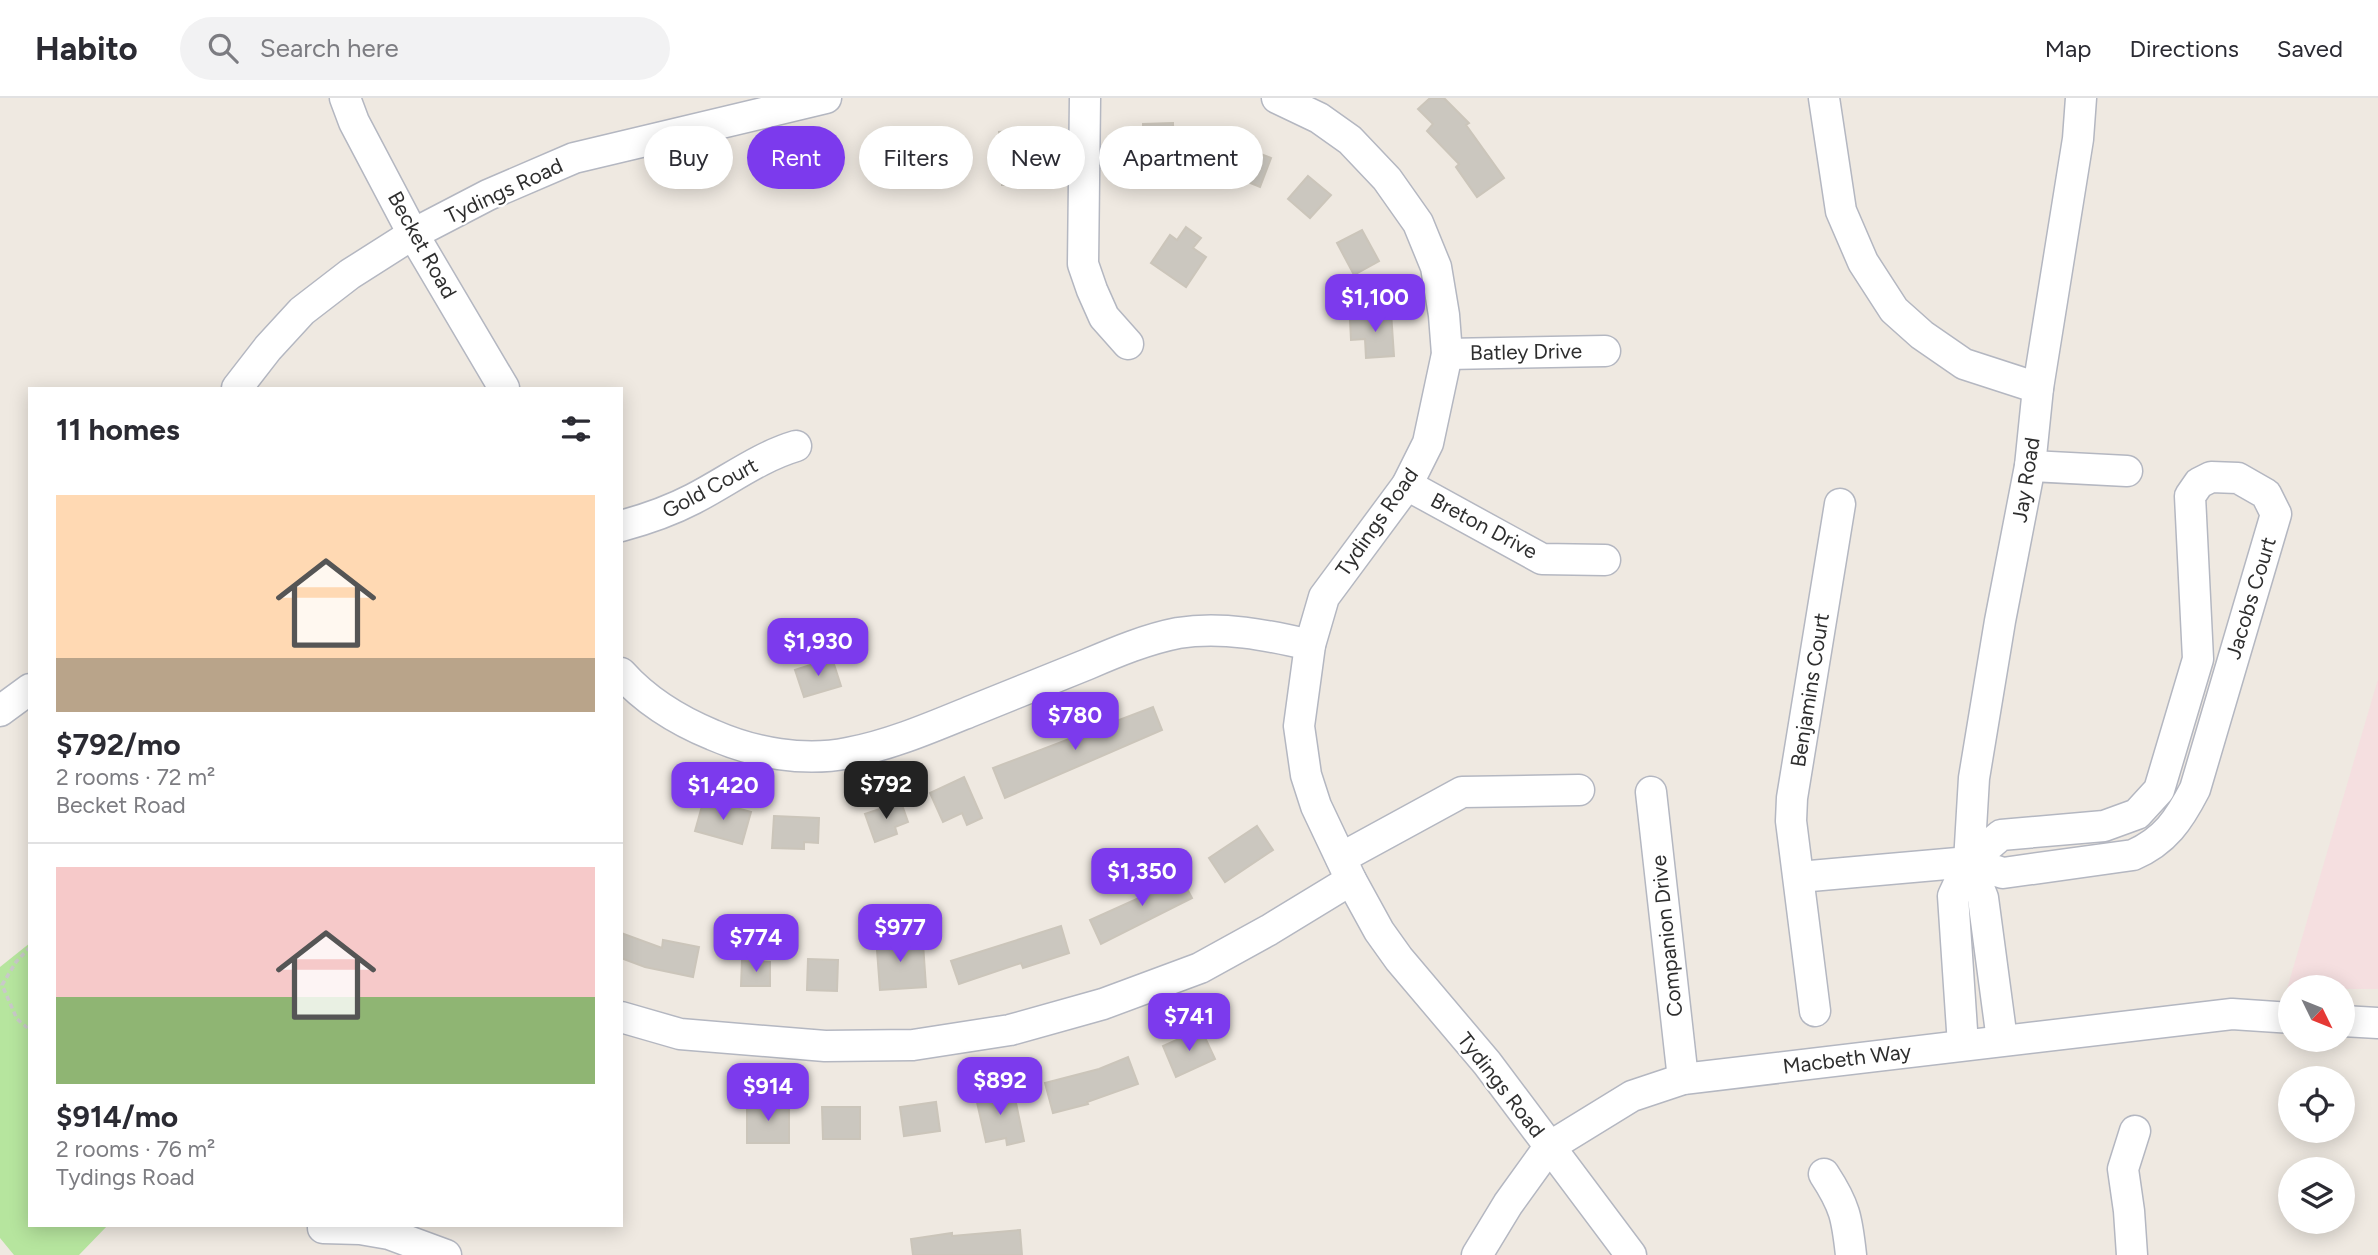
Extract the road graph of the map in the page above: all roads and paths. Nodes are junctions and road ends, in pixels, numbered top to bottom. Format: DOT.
graph roads {
  1 [pos="345,98"];
  2 [pos="826,98"];
  3 [pos="1085,98"];
  4 [pos="1277,98"];
  5 [pos="1824,98"];
  6 [pos="2081,98"];
  7 [pos="413,234"];
  8 [pos="1128,344"];
  9 [pos="1605,351"];
  10 [pos="1447,354"];
  11 [pos="238,387"];
  12 [pos="503,387"];
  13 [pos="2038,388"];
  14 [pos="796,446"];
  15 [pos="2030,466"];
  16 [pos="2127,471"];
  17 [pos="1407,485"];
  18 [pos="1840,504"];
  19 [pos="623,525"];
  20 [pos="1605,560"];
  21 [pos="1310,645"];
  22 [pos="623,675"];
  23 [pos="28,690"];
  24 [pos="2186,698"];
  25 [pos="2218,710"];
  26 [pos="0,711"];
  27 [pos="1579,790"];
  28 [pos="1651,792"];
  29 [pos="1969,862"];
  30 [pos="1346,869"];
  31 [pos="1799,877"];
  32 [pos="28,949"];
  33 [pos="1815,1011"];
  34 [pos="2278,1017"];
  35 [pos="623,1018"];
  36 [pos="2356,1022"];
  37 [pos="2378,1023"];
  38 [pos="28,1028"];
  39 [pos="2002,1040"];
  40 [pos="1963,1045"];
  41 [pos="1683,1079"];
  42 [pos="2134,1131"];
  43 [pos="1549,1147"];
  44 [pos="1824,1174"];
  45 [pos="323,1228"];
  46 [pos="434,1253"];
  47 [pos="1477,1255"];
  48 [pos="1631,1255"];
  49 [pos="1851,1255"];
  50 [pos="2132,1255"];
  1 -- 7 [label="street, Becket Road"];
  2 -- 7 [label="street, Tydings Road"];
  3 -- 8 [label="street"];
  4 -- 10 [label="street, Tydings Road"];
  5 -- 13 [label="street"];
  6 -- 13 [label="street, Jay Road"];
  7 -- 11 [label="street, Tydings Road"];
  7 -- 12 [label="street, Becket Road"];
  9 -- 10 [label="street, Batley Drive"];
  10 -- 17 [label="street, Tydings Road"];
  13 -- 15 [label="street, Jay Road"];
  14 -- 19 [label="street, Gold Court"];
  15 -- 16 [label="street"];
  15 -- 29 [label="street, Jay Road"];
  17 -- 20 [label="street, Breton Drive"];
  17 -- 21 [label="street, Tydings Road"];
  18 -- 31 [label="street, Benjamins Court"];
  21 -- 22 [label="street"];
  21 -- 30 [label="street, Tydings Road"];
  23 -- 26 [label="street"];
  24 -- 25 [label="street"];
  24 -- 25 [label="street, Jacobs Court"];
  24 -- 29 [label="street, Jacobs Court"];
  25 -- 29 [label="street, Jacobs Court"];
  27 -- 30 [label="street"];
  28 -- 41 [label="street, Companion Drive"];
  29 -- 31 [label="street"];
  29 -- 39 [label="street, Jay Road"];
  29 -- 40 [label="street, Jay Road"];
  30 -- 35 [label="street"];
  30 -- 43 [label="street, Tydings Road"];
  31 -- 33 [label="street, Benjamins Court"];
  32 -- 38 [label="path"];
  34 -- 39 [label="street, Macbeth Way"];
  36 -- 37 [label="street"];
  39 -- 40 [label="street, Macbeth Way"];
  40 -- 41 [label="street, Macbeth Way"];
  41 -- 43 [label="street, Macbeth Way"];
  42 -- 50 [label="street"];
  43 -- 47 [label="street, Macbeth Way"];
  43 -- 48 [label="street, Tydings Road"];
  44 -- 49 [label="street"];
  45 -- 46 [label="street"];
}
